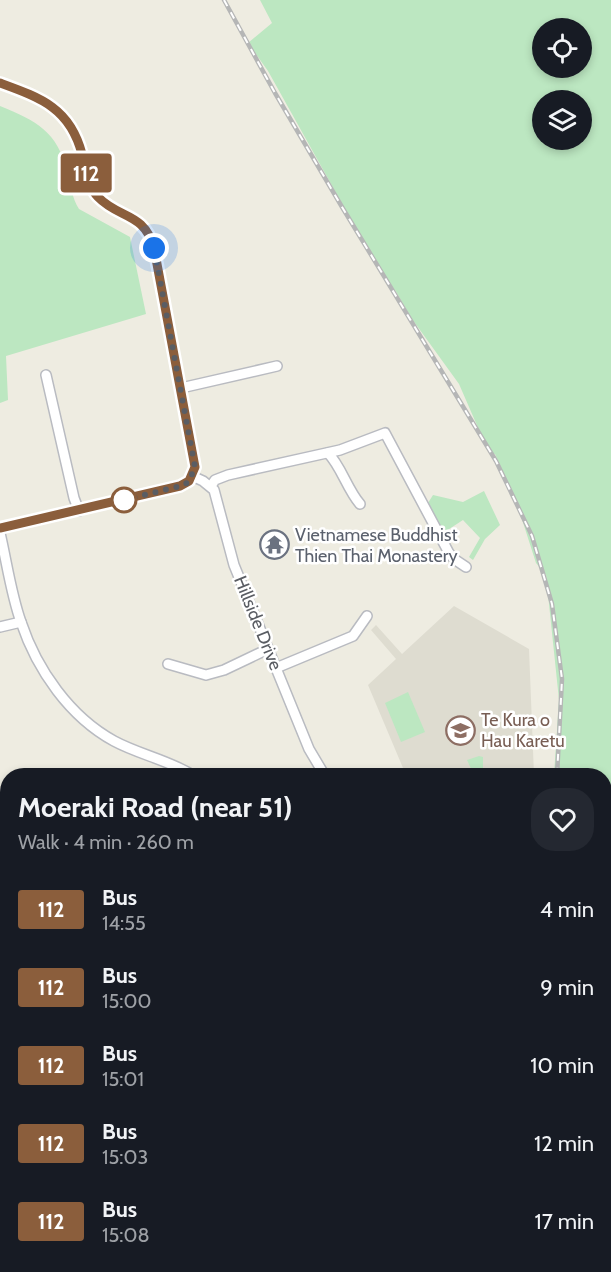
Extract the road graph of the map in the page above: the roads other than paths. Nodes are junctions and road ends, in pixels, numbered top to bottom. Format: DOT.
graph roads {
  1 [pos="0,83"];
  2 [pos="277,366"];
  3 [pos="46,375"];
  4 [pos="181,388"];
  5 [pos="328,453"];
  6 [pos="192,476"];
  7 [pos="211,486"];
  8 [pos="360,504"];
  9 [pos="79,511"];
  10 [pos="0,528"];
  11 [pos="0,533"];
  12 [pos="466,567"];
  13 [pos="367,616"];
  14 [pos="21,622"];
  15 [pos="0,627"];
  16 [pos="268,649"];
  17 [pos="168,664"];
  18 [pos="276,668"];
  19 [pos="179,768"];
  20 [pos="321,768"];
  1 -- 4 [label="street"];
  2 -- 4 [label="street"];
  3 -- 9 [label="street"];
  4 -- 6 [label="street"];
  5 -- 7 [label="street"];
  5 -- 8 [label="street"];
  5 -- 12 [label="street"];
  6 -- 7 [label="street"];
  6 -- 9 [label="street"];
  7 -- 16 [label="street, Hillside Drive"];
  9 -- 10 [label="street"];
  11 -- 14 [label="street"];
  13 -- 18 [label="street"];
  14 -- 15 [label="street"];
  14 -- 19 [label="street"];
  16 -- 17 [label="street"];
  16 -- 18 [label="street, Hillside Drive"];
  18 -- 20 [label="street, Hillside Drive"];
}
